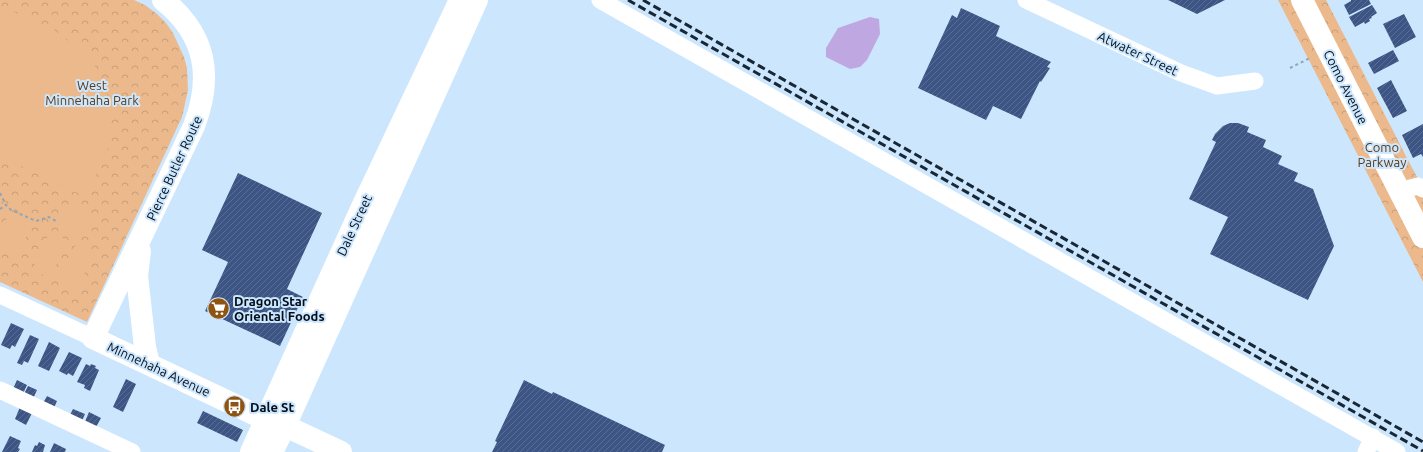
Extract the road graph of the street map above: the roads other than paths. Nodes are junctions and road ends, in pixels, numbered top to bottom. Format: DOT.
graph roads {
  1 [pos="163,0"];
  2 [pos="600,0"];
  3 [pos="1026,0"];
  4 [pos="1302,0"];
  5 [pos="471,1"];
  6 [pos="1255,80"];
  7 [pos="1423,188"];
  8 [pos="1399,191"];
  9 [pos="1423,238"];
  10 [pos="141,239"];
  11 [pos="0,295"];
  12 [pos="93,338"];
  13 [pos="149,364"];
  14 [pos="0,390"];
  15 [pos="276,421"];
  16 [pos="1370,445"];
  17 [pos="317,447"];
  18 [pos="132,452"];
  19 [pos="251,452"];
  20 [pos="272,452"];
  21 [pos="341,452"];
  22 [pos="1398,452"];
  1 -- 10 [label="main road, Pierce Butler Route"];
  2 -- 16 [label="street"];
  3 -- 6 [label="street, Atwater Street"];
  4 -- 8 [label="main road, Como Avenue"];
  5 -- 15 [label="main road, Dale Street"];
  7 -- 8 [label="street"];
  8 -- 9 [label="main road, Como Avenue"];
  10 -- 12 [label="main road, Pierce Butler Route"];
  10 -- 13 [label="main road"];
  11 -- 12 [label="street, Minnehaha Avenue"];
  12 -- 13 [label="main road, Minnehaha Avenue"];
  13 -- 15 [label="main road, Minnehaha Avenue"];
  14 -- 18 [label="street"];
  15 -- 17 [label="main road, Minnehaha Avenue"];
  15 -- 19 [label="main road, Dale Street"];
  15 -- 20 [label="main road, Dale Street"];
  16 -- 22 [label="street"];
  17 -- 21 [label="main road, Minnehaha Avenue"];
}
